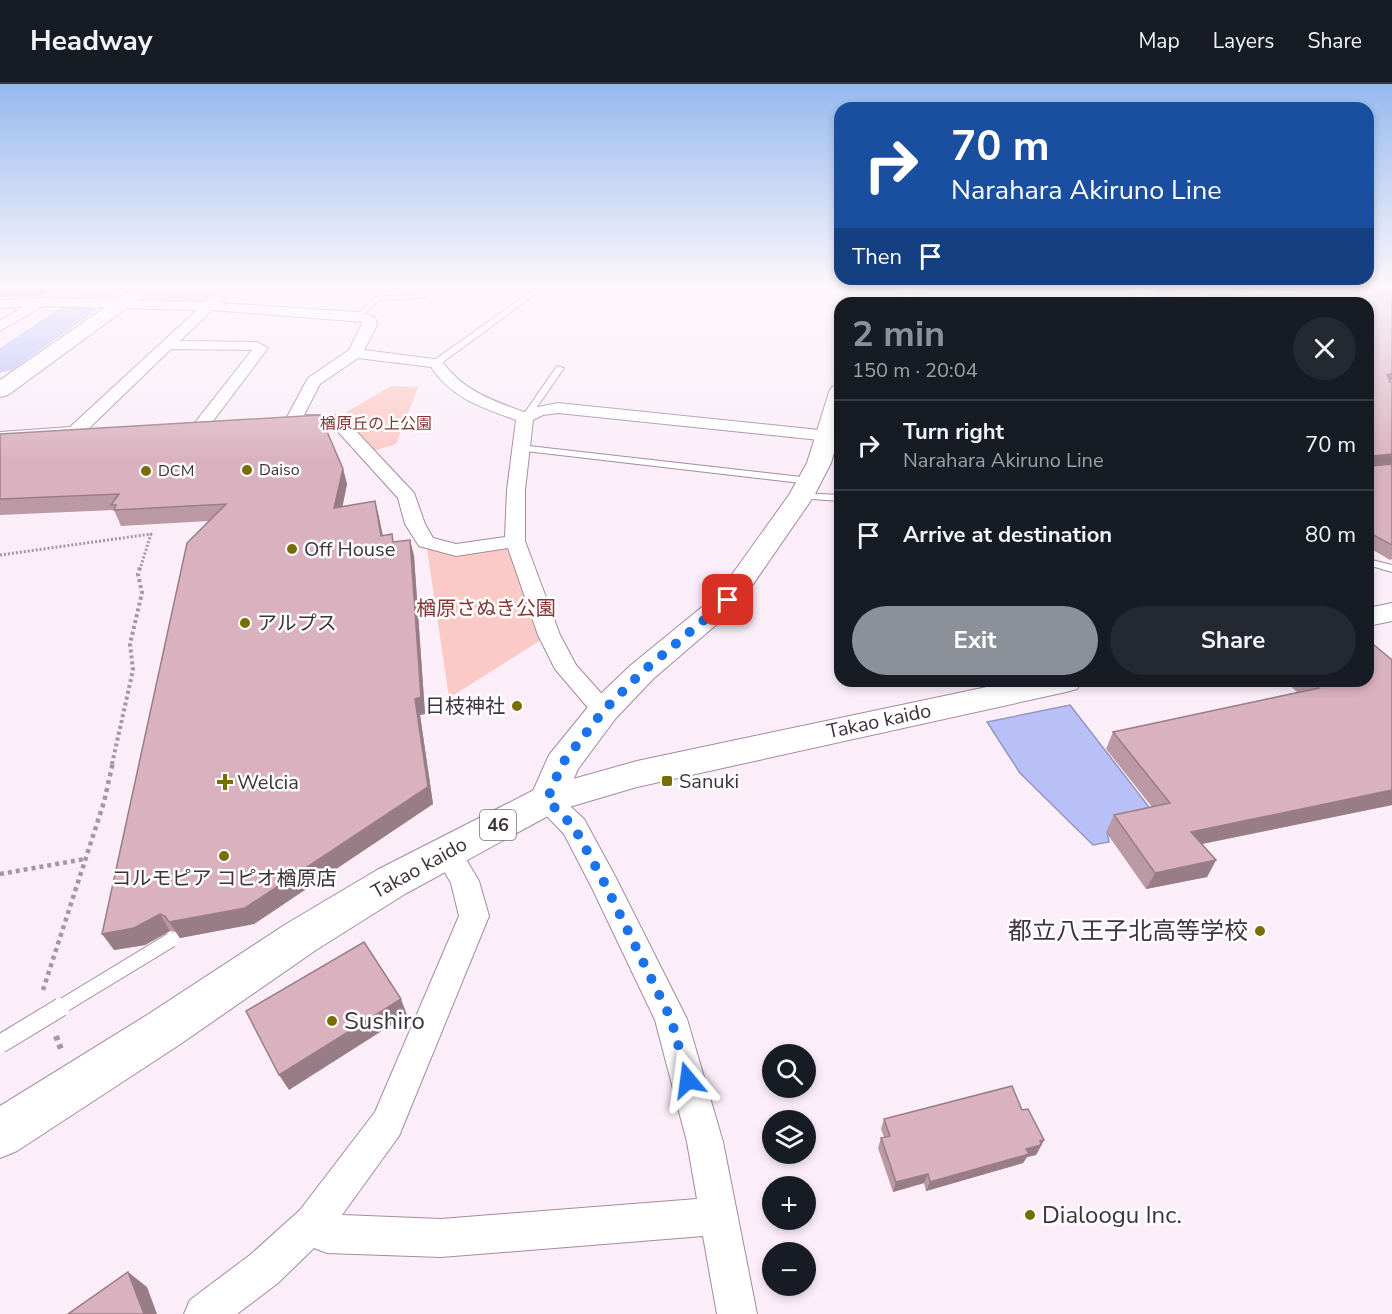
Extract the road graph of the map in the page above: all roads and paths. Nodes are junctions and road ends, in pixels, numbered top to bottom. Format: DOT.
graph roads {
  1 [pos="58,345"];
  2 [pos="166,345"];
  3 [pos="202,345"];
  4 [pos="359,345"];
  5 [pos="460,345"];
  6 [pos="355,352"];
  7 [pos="436,363"];
  8 [pos="560,368"];
  9 [pos="0,390"];
  10 [pos="834,416"];
  11 [pos="525,418"];
  12 [pos="294,420"];
  13 [pos="270,422"];
  14 [pos="224,424"];
  15 [pos="201,425"];
  16 [pos="178,426"];
  17 [pos="98,431"];
  18 [pos="75,432"];
  19 [pos="829,436"];
  20 [pos="0,437"];
  21 [pos="520,448"];
  22 [pos="805,489"];
  23 [pos="834,496"];
  24 [pos="516,541"];
  25 [pos="0,555"];
  26 [pos="1374,559"];
  27 [pos="1374,563"];
  28 [pos="1381,564"];
  29 [pos="1392,569"];
  30 [pos="1392,612"];
  31 [pos="1374,616"];
  32 [pos="1038,687"];
  33 [pos="604,710"];
  34 [pos="547,800"];
  35 [pos="447,852"];
  36 [pos="85,859"];
  37 [pos="0,874"];
  38 [pos="171,940"];
  39 [pos="43,993"];
  40 [pos="51,1027"];
  41 [pos="0,1044"];
  42 [pos="77,1085"];
  43 [pos="0,1134"];
  44 [pos="719,1216"];
  45 [pos="313,1223"];
  46 [pos="204,1314"];
  47 [pos="737,1314"];
  1 -- 9 [label="main road"];
  2 -- 18 [label="street"];
  3 -- 15 [label="street"];
  4 -- 6 [label="street"];
  5 -- 7 [label="lane"];
  6 -- 7 [label="street"];
  6 -- 12 [label="street"];
  7 -- 11 [label="street"];
  8 -- 11 [label="lane"];
  10 -- 19 [label="main road"];
  11 -- 19 [label="street"];
  11 -- 21 [label="street"];
  12 -- 13 [label="street"];
  12 -- 24 [label="street"];
  14 -- 15 [label="street"];
  15 -- 16 [label="street"];
  17 -- 18 [label="street"];
  18 -- 20 [label="street"];
  19 -- 22 [label="main road"];
  21 -- 22 [label="lane"];
  21 -- 24 [label="street"];
  22 -- 23 [label="lane"];
  22 -- 33 [label="main road"];
  24 -- 33 [label="street"];
  25 -- 36 [label="path"];
  26 -- 28 [label="lane"];
  27 -- 28 [label="lane"];
  28 -- 29 [label="lane"];
  30 -- 31 [label="main road"];
  32 -- 34 [label="main road, Takao kaido / 46"];
  33 -- 34 [label="main road"];
  34 -- 35 [label="main road, Takao kaido / 46"];
  34 -- 44 [label="street"];
  35 -- 42 [label="main road, Takao kaido / 46"];
  35 -- 45 [label="street"];
  36 -- 37 [label="path"];
  36 -- 39 [label="path"];
  38 -- 41 [label="lane, bridge"];
  40 -- 42 [label="path"];
  42 -- 43 [label="main road, Takao kaido / 46"];
  44 -- 45 [label="street"];
  44 -- 47 [label="street"];
  45 -- 46 [label="street"];
}
